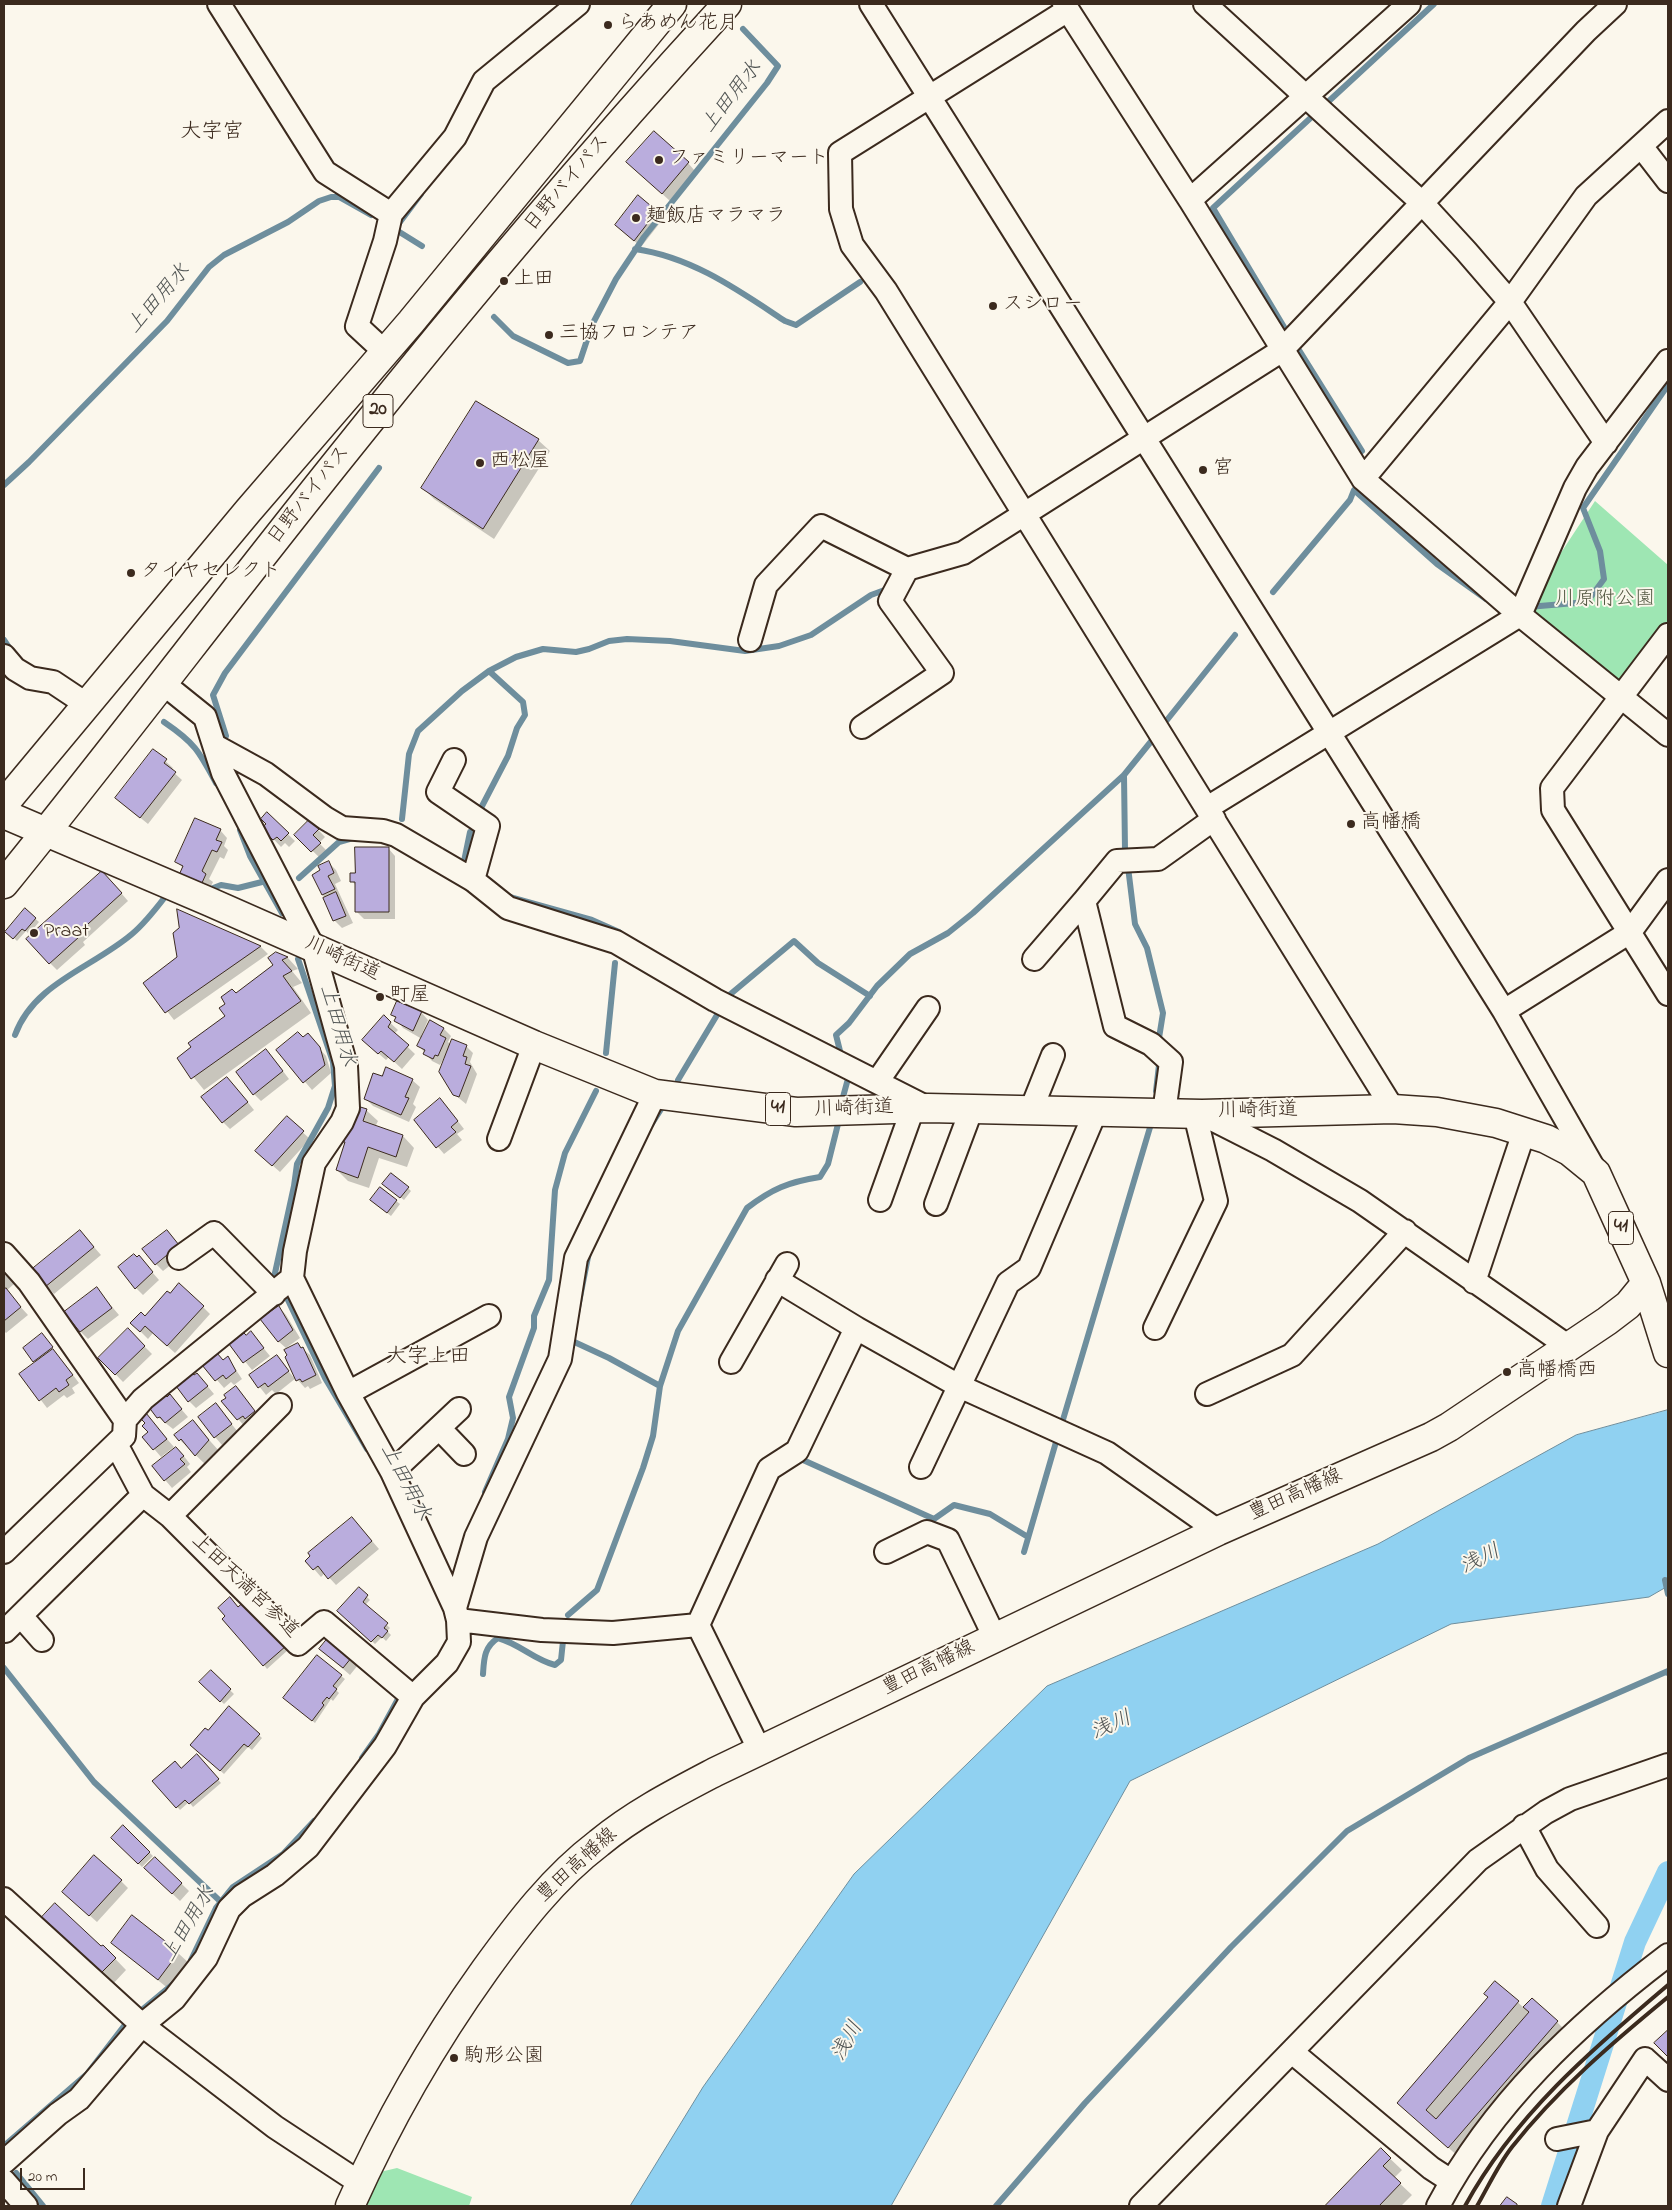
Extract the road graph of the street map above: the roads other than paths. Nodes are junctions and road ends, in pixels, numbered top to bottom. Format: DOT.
graph roads {
  1 [pos="219,4"];
  2 [pos="578,4"];
  3 [pos="672,4"];
  4 [pos="727,4"];
  5 [pos="871,4"];
  6 [pos="1205,4"];
  7 [pos="1409,4"];
  8 [pos="1616,4"];
  9 [pos="1066,7"];
  10 [pos="930,96"];
  11 [pos="1309,100"];
  12 [pos="1668,121"];
  13 [pos="1641,146"];
  14 [pos="1668,181"];
  15 [pos="1190,200"];
  16 [pos="1421,202"];
  17 [pos="391,214"];
  18 [pos="1510,302"];
  19 [pos="1281,351"];
  20 [pos="385,352"];
  21 [pos="1668,361"];
  22 [pos="1145,437"];
  23 [pos="1606,443"];
  24 [pos="1362,479"];
  25 [pos="1024,513"];
  26 [pos="907,569"];
  27 [pos="1520,615"];
  28 [pos="1668,635"];
  29 [pos="750,640"];
  30 [pos="4,656"];
  31 [pos="164,684"];
  32 [pos="1620,696"];
  33 [pos="86,704"];
  34 [pos="862,727"];
  35 [pos="1328,732"];
  36 [pos="1668,735"];
  37 [pos="215,746"];
  38 [pos="454,760"];
  39 [pos="4,804"];
  40 [pos="1211,813"];
  41 [pos="4,814"];
  42 [pos="46,832"];
  43 [pos="473,880"];
  44 [pos="1668,880"];
  45 [pos="4,884"];
  46 [pos="1084,901"];
  47 [pos="1630,932"];
  48 [pos="313,947"];
  49 [pos="1034,959"];
  50 [pos="1668,994"];
  51 [pos="928,1008"];
  52 [pos="1504,1011"];
  53 [pos="534,1045"];
  54 [pos="1053,1055"];
  55 [pos="877,1082"];
  56 [pos="655,1094"];
  57 [pos="920,1108"];
  58 [pos="972,1108"];
  59 [pos="1393,1109"];
  60 [pos="1031,1110"];
  61 [pos="1095,1112"];
  62 [pos="1164,1113"];
  63 [pos="1198,1114"];
  64 [pos="1524,1132"];
  65 [pos="499,1139"];
  66 [pos="1596,1173"];
  67 [pos="880,1200"];
  68 [pos="936,1204"];
  69 [pos="1404,1231"];
  70 [pos="4,1254"];
  71 [pos="179,1258"];
  72 [pos="292,1278"];
  73 [pos="1474,1282"];
  74 [pos="1646,1283"];
  75 [pos="274,1294"];
  76 [pos="489,1316"];
  77 [pos="856,1328"];
  78 [pos="1154,1328"];
  79 [pos="1569,1347"];
  80 [pos="1668,1354"];
  81 [pos="731,1362"];
  82 [pos="958,1386"];
  83 [pos="348,1393"];
  84 [pos="1207,1394"];
  85 [pos="280,1405"];
  86 [pos="459,1409"];
  87 [pos="125,1420"];
  88 [pos="439,1428"];
  89 [pos="116,1444"];
  90 [pos="464,1454"];
  91 [pos="922,1467"];
  92 [pos="392,1472"];
  93 [pos="143,1495"];
  94 [pos="170,1516"];
  95 [pos="1218,1531"];
  96 [pos="4,1552"];
  97 [pos="886,1552"];
  98 [pos="457,1614"];
  99 [pos="21,1616"];
  100 [pos="698,1626"];
  101 [pos="5,1631"];
  102 [pos="995,1638"];
  103 [pos="42,1640"];
  104 [pos="414,1697"];
  105 [pos="760,1752"];
  106 [pos="1668,1765"];
  107 [pos="1524,1826"];
  108 [pos="4,1899"];
  109 [pos="1597,1926"];
  110 [pos="1668,1955"];
  111 [pos="142,2025"];
  112 [pos="1292,2052"];
  113 [pos="1668,2080"];
  114 [pos="1590,2133"];
  115 [pos="1557,2139"];
  116 [pos="4,2162"];
  117 [pos="4,2181"];
  118 [pos="1451,2181"];
  119 [pos="355,2195"];
  120 [pos="26,2206"];
  121 [pos="1141,2206"];
  122 [pos="1438,2206"];
  123 [pos="1570,2206"];
  1 -- 17 [label="street"];
  2 -- 17 [label="street"];
  3 -- 20 [label="main road, 日野バイパス / 20"];
  4 -- 31 [label="main road, 日野バイパス / 20"];
  5 -- 10 [label="street"];
  6 -- 11 [label="street"];
  7 -- 11 [label="street"];
  8 -- 16 [label="street"];
  9 -- 10 [label="street"];
  9 -- 15 [label="street"];
  10 -- 22 [label="street"];
  10 -- 25 [label="street"];
  11 -- 15 [label="street"];
  11 -- 16 [label="street"];
  12 -- 13 [label="street"];
  13 -- 14 [label="street"];
  13 -- 18 [label="street"];
  15 -- 19 [label="street"];
  16 -- 18 [label="street"];
  16 -- 19 [label="street"];
  17 -- 20 [label="street"];
  18 -- 23 [label="street"];
  18 -- 24 [label="street"];
  19 -- 22 [label="street"];
  19 -- 24 [label="street"];
  20 -- 33 [label="main road, 日野バイパス / 20"];
  21 -- 23 [label="street"];
  22 -- 25 [label="street"];
  22 -- 35 [label="street"];
  23 -- 27 [label="street"];
  24 -- 27 [label="street"];
  25 -- 26 [label="street"];
  25 -- 40 [label="street"];
  26 -- 29 [label="street"];
  26 -- 34 [label="street"];
  27 -- 32 [label="street"];
  27 -- 35 [label="street"];
  28 -- 32 [label="street"];
  30 -- 33 [label="street"];
  31 -- 37 [label="street"];
  31 -- 42 [label="main road, 日野バイパス / 20"];
  32 -- 36 [label="street"];
  32 -- 47 [label="street"];
  33 -- 39 [label="main road, 日野バイパス / 20"];
  35 -- 40 [label="street"];
  35 -- 52 [label="street"];
  37 -- 43 [label="street"];
  37 -- 48 [label="street"];
  38 -- 43 [label="street"];
  40 -- 46 [label="street"];
  40 -- 59 [label="street"];
  41 -- 42 [label="main road, 川崎街道 / 41"];
  42 -- 45 [label="main road, 日野バイパス / 20"];
  42 -- 48 [label="main road, 川崎街道 / 41"];
  43 -- 55 [label="street"];
  44 -- 47 [label="street"];
  46 -- 49 [label="street"];
  46 -- 62 [label="street"];
  47 -- 50 [label="street"];
  47 -- 52 [label="street"];
  48 -- 53 [label="main road, 川崎街道 / 41"];
  48 -- 72 [label="street"];
  51 -- 55 [label="street"];
  52 -- 66 [label="street"];
  53 -- 56 [label="main road, 川崎街道 / 41"];
  53 -- 65 [label="street"];
  54 -- 60 [label="street"];
  55 -- 57 [label="street"];
  56 -- 57 [label="main road, 川崎街道 / 41"];
  56 -- 98 [label="street"];
  57 -- 58 [label="main road, 川崎街道 / 41"];
  57 -- 67 [label="street"];
  58 -- 60 [label="main road, 川崎街道 / 41"];
  58 -- 68 [label="street"];
  59 -- 63 [label="main road, 川崎街道 / 41"];
  59 -- 64 [label="main road, 川崎街道 / 41"];
  60 -- 61 [label="main road, 川崎街道 / 41"];
  61 -- 62 [label="main road, 川崎街道 / 41"];
  61 -- 82 [label="street"];
  62 -- 63 [label="main road, 川崎街道 / 41"];
  63 -- 69 [label="street"];
  63 -- 78 [label="street"];
  64 -- 66 [label="main road, 川崎街道 / 41"];
  64 -- 73 [label="street"];
  66 -- 74 [label="main road, 川崎街道 / 41"];
  69 -- 73 [label="street"];
  69 -- 84 [label="street"];
  70 -- 87 [label="street"];
  71 -- 75 [label="street"];
  72 -- 75 [label="street"];
  72 -- 83 [label="street"];
  73 -- 79 [label="street"];
  74 -- 79 [label="main road, 豊田高幡線"];
  74 -- 80 [label="main road, 41"];
  75 -- 87 [label="street"];
  76 -- 83 [label="street"];
  77 -- 81 [label="street"];
  77 -- 82 [label="street"];
  77 -- 100 [label="street"];
  79 -- 95 [label="main road, 豊田高幡線"];
  82 -- 91 [label="street"];
  82 -- 95 [label="street"];
  83 -- 92 [label="street"];
  85 -- 94 [label="street"];
  86 -- 88 [label="street"];
  87 -- 89 [label="street"];
  88 -- 90 [label="street"];
  88 -- 92 [label="street"];
  89 -- 93 [label="street, 上田天満宮参道"];
  89 -- 96 [label="street"];
  92 -- 98 [label="street"];
  93 -- 94 [label="street, 上田天満宮参道"];
  93 -- 99 [label="street"];
  94 -- 104 [label="street, 上田天満宮参道"];
  95 -- 102 [label="main road, 豊田高幡線"];
  97 -- 102 [label="street"];
  98 -- 100 [label="street"];
  98 -- 104 [label="street"];
  99 -- 101 [label="street"];
  99 -- 103 [label="street"];
  100 -- 105 [label="street"];
  102 -- 105 [label="main road, 豊田高幡線"];
  104 -- 111 [label="street"];
  105 -- 119 [label="main road, 豊田高幡線"];
  106 -- 107 [label="street"];
  107 -- 109 [label="street"];
  107 -- 112 [label="street"];
  108 -- 111 [label="street"];
  110 -- 118 [label="street"];
  111 -- 116 [label="street"];
  111 -- 119 [label="street"];
  112 -- 118 [label="street"];
  112 -- 121 [label="street"];
  113 -- 114 [label="street"];
  114 -- 115 [label="street"];
  114 -- 123 [label="street"];
  117 -- 120 [label="street"];
  118 -- 122 [label="street"];
}
